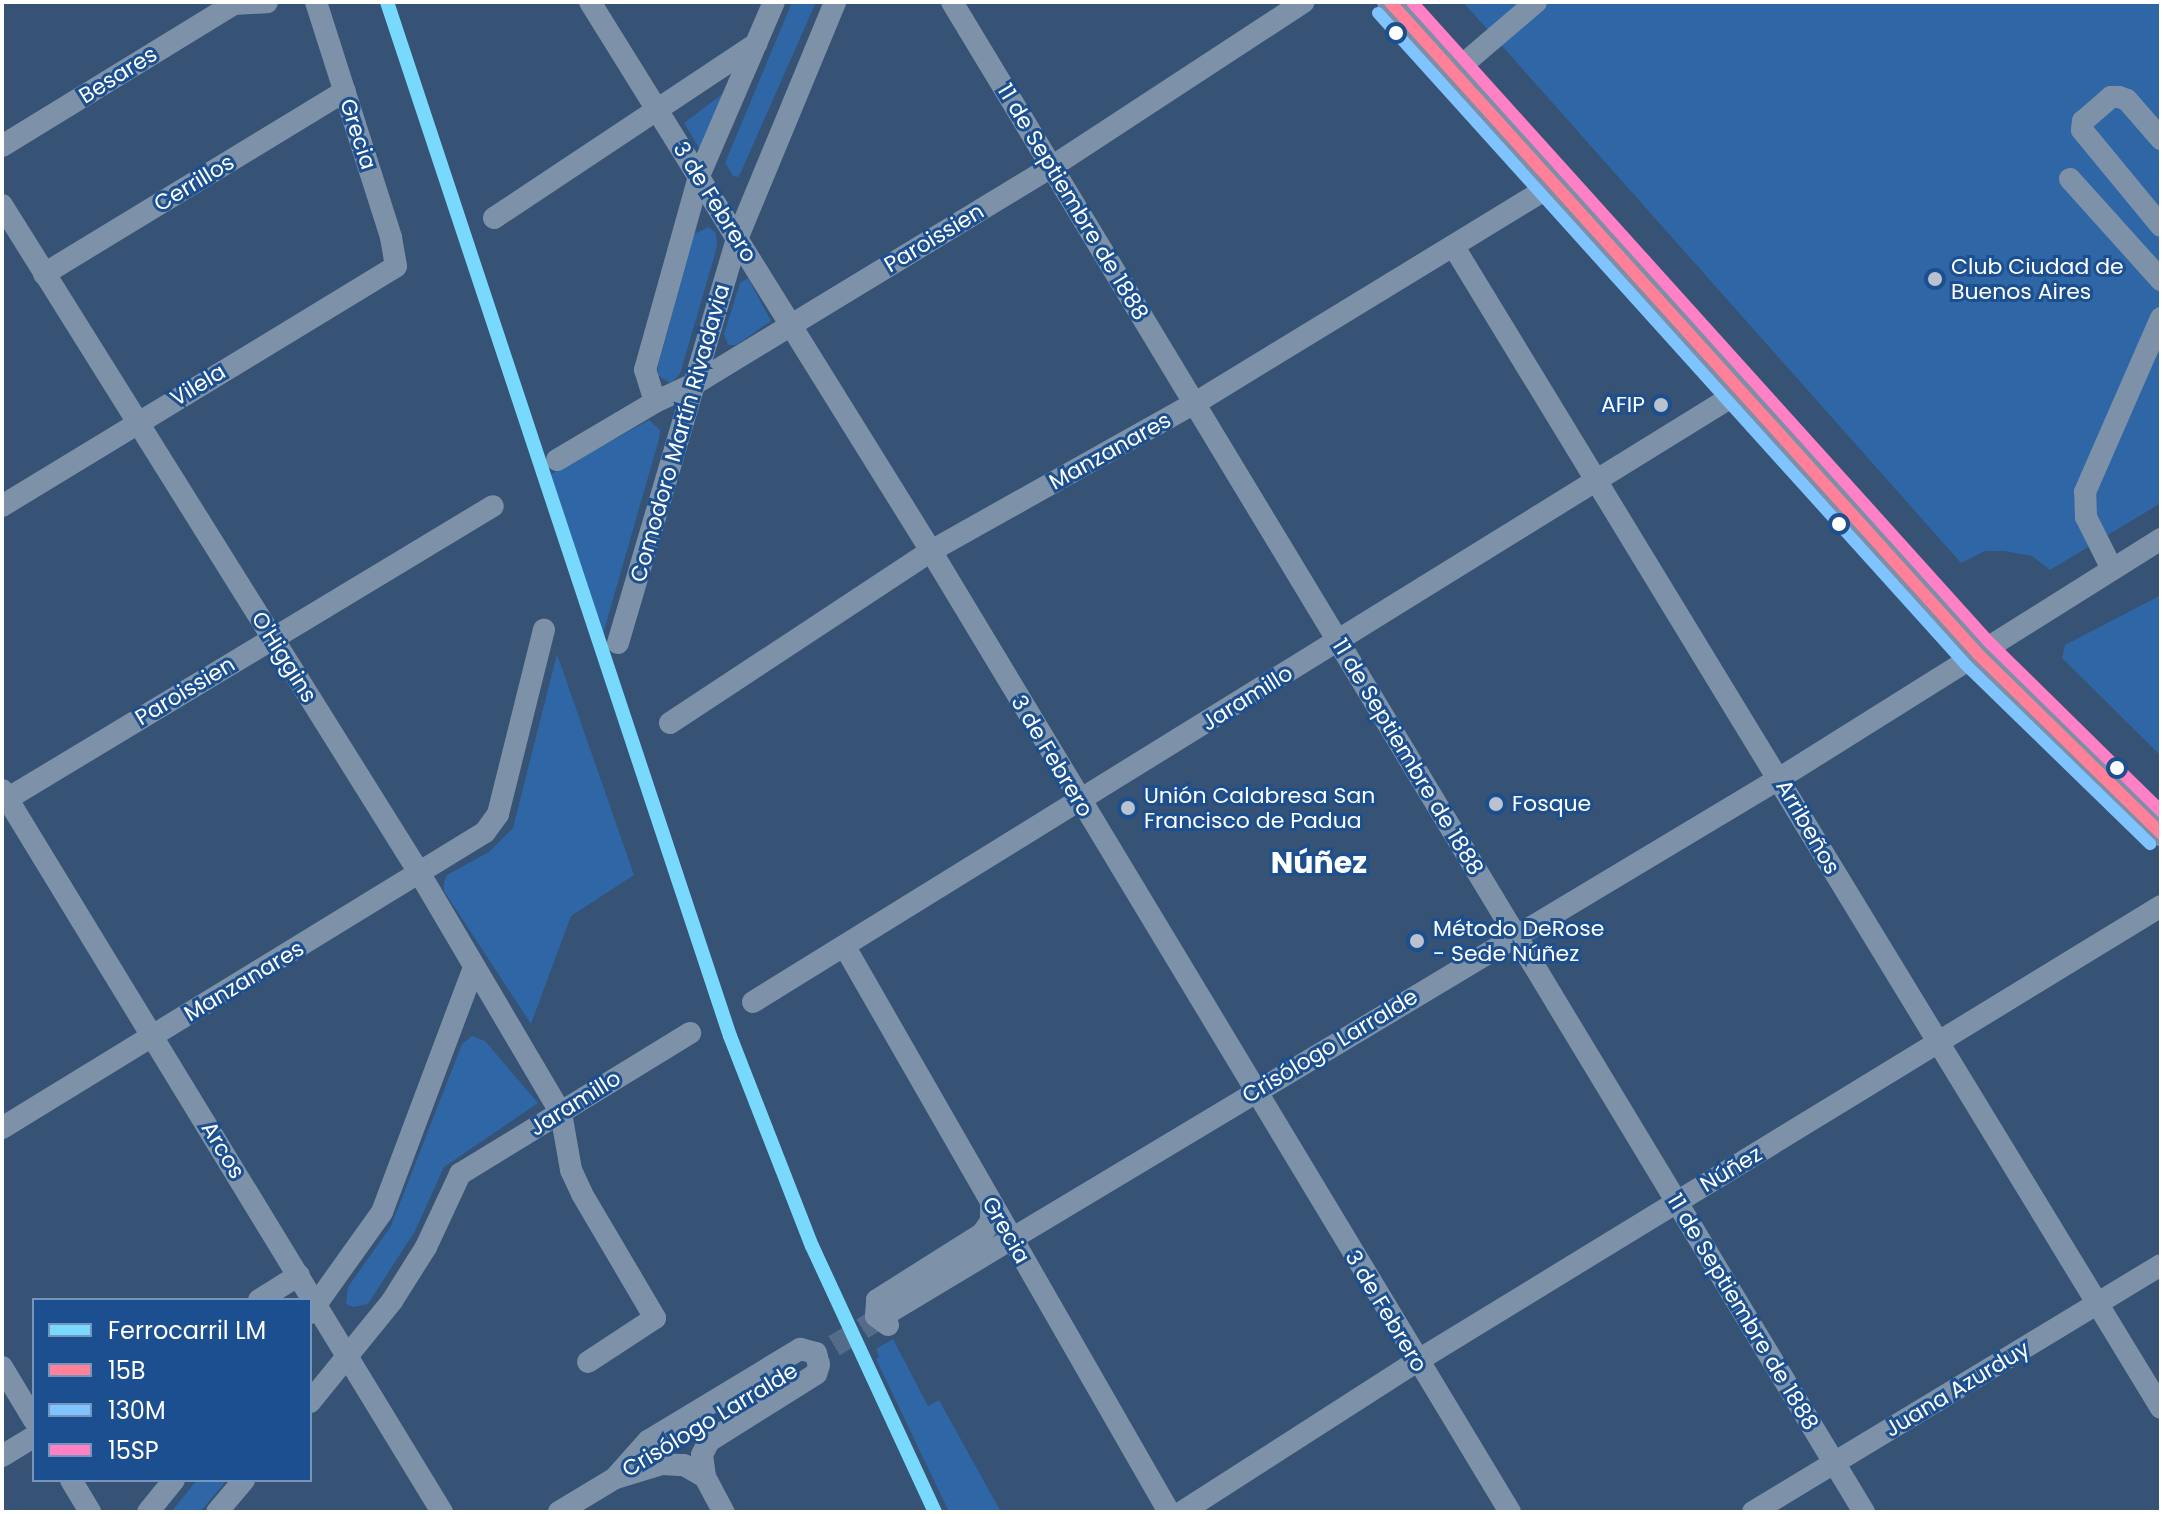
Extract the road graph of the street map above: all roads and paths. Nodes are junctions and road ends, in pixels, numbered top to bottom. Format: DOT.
graph roads {
  1 [pos="235,2"];
  2 [pos="267,2"];
  3 [pos="316,2"];
  4 [pos="590,2"];
  5 [pos="774,2"];
  6 [pos="952,2"];
  7 [pos="1304,2"];
  8 [pos="1390,2"];
  9 [pos="1536,2"];
  10 [pos="836,3"];
  11 [pos="756,44"];
  12 [pos="1453,73"];
  13 [pos="345,91"];
  14 [pos="657,111"];
  15 [pos="2161,139"];
  16 [pos="2,146"];
  17 [pos="1050,168"];
  18 [pos="699,176"];
  19 [pos="2070,179"];
  20 [pos="1553,185"];
  21 [pos="2,205"];
  22 [pos="494,218"];
  23 [pos="2161,226"];
  24 [pos="737,239"];
  25 [pos="1454,247"];
  26 [pos="396,266"];
  27 [pos="44,274"];
  28 [pos="2161,280"];
  29 [pos="2161,318"];
  30 [pos="791,325"];
  31 [pos="696,383"];
  32 [pos="1739,392"];
  33 [pos="655,402"];
  34 [pos="1197,402"];
  35 [pos="135,423"];
  36 [pos="557,460"];
  37 [pos="1598,480"];
  38 [pos="2,506"];
  39 [pos="493,506"];
  40 [pos="2161,539"];
  41 [pos="931,551"];
  42 [pos="2112,569"];
  43 [pos="544,630"];
  44 [pos="272,638"];
  45 [pos="1339,641"];
  46 [pos="618,643"];
  47 [pos="1978,654"];
  48 [pos="670,723"];
  49 [pos="1780,778"];
  50 [pos="4,797"];
  51 [pos="1079,802"];
  52 [pos="2161,833"];
  53 [pos="420,874"];
  54 [pos="2161,906"];
  55 [pos="1515,934"];
  56 [pos="845,947"];
  57 [pos="474,967"];
  58 [pos="753,1002"];
  59 [pos="690,1033"];
  60 [pos="154,1035"];
  61 [pos="1940,1043"];
  62 [pos="1254,1092"];
  63 [pos="561,1113"];
  64 [pos="2,1128"];
  65 [pos="1676,1202"];
  66 [pos="991,1205"];
  67 [pos="1011,1239"];
  68 [pos="2161,1265"];
  69 [pos="299,1275"];
  70 [pos="262,1298"];
  71 [pos="308,1298"];
  72 [pos="2098,1303"];
  73 [pos="313,1309"];
  74 [pos="883,1316"];
  75 [pos="348,1358"];
  76 [pos="1417,1361"];
  77 [pos="588,1362"];
  78 [pos="806,1363"];
  79 [pos="2,1367"];
  80 [pos="312,1400"];
  81 [pos="2161,1408"];
  82 [pos="32,1417"];
  83 [pos="32,1438"];
  84 [pos="2,1456"];
  85 [pos="1835,1464"];
  86 [pos="705,1477"];
  87 [pos="615,1478"];
  88 [pos="72,1482"];
  89 [pos="172,1482"];
  90 [pos="242,1482"];
  91 [pos="90,1512"];
  92 [pos="148,1512"];
  93 [pos="217,1512"];
  94 [pos="442,1512"];
  95 [pos="559,1512"];
  96 [pos="724,1512"];
  97 [pos="1169,1512"];
  98 [pos="1182,1512"];
  99 [pos="1510,1512"];
  100 [pos="1753,1512"];
  101 [pos="1864,1512"];
  1 -- 2 [label="street, Besares"];
  1 -- 16 [label="street, Besares"];
  3 -- 13 [label="street, Grecia"];
  4 -- 14 [label="street, 3 de Febrero"];
  5 -- 11 [label="street, Comodoro Martín Rivadavia"];
  6 -- 17 [label="street, 11 de Septiembre de 1888"];
  7 -- 17 [label="street, Paroissien"];
  8 -- 12 [label="main road"];
  9 -- 12 [label="street"];
  10 -- 24 [label="street, Comodoro Martín Rivadavia"];
  11 -- 14 [label="street"];
  11 -- 18 [label="street, Comodoro Martín Rivadavia"];
  12 -- 20 [label="main road"];
  13 -- 26 [label="street, Grecia"];
  13 -- 27 [label="street, Cerrillos"];
  14 -- 18 [label="street, 3 de Febrero"];
  14 -- 22 [label="street"];
  15 -- 23 [label="street"];
  17 -- 30 [label="street, Paroissien"];
  17 -- 34 [label="street, 11 de Septiembre de 1888"];
  18 -- 24 [label="street, 3 de Febrero"];
  18 -- 33 [label="street, Comodoro Martín Rivadavia"];
  19 -- 28 [label="street"];
  20 -- 25 [label="street, Manzanares"];
  20 -- 32 [label="main road"];
  21 -- 27 [label="street, O'Higgins"];
  24 -- 30 [label="street, 3 de Febrero"];
  24 -- 31 [label="street, Comodoro Martín Rivadavia"];
  25 -- 34 [label="street, Manzanares"];
  25 -- 37 [label="street, Arribeños"];
  26 -- 35 [label="street, Vilela"];
  27 -- 35 [label="street, O'Higgins"];
  29 -- 42 [label="street"];
  30 -- 31 [label="street, Paroissien"];
  30 -- 41 [label="street, 3 de Febrero"];
  31 -- 33 [label="street, Paroissien"];
  31 -- 46 [label="street, Comodoro Martín Rivadavia"];
  32 -- 37 [label="street, Jaramillo"];
  32 -- 47 [label="main road"];
  33 -- 36 [label="street, Paroissien"];
  34 -- 41 [label="street, Manzanares"];
  34 -- 45 [label="street, 11 de Septiembre de 1888"];
  35 -- 38 [label="street, Vilela"];
  35 -- 44 [label="street, O'Higgins"];
  37 -- 45 [label="street, Jaramillo"];
  37 -- 49 [label="street, Arribeños"];
  39 -- 44 [label="street, Paroissien"];
  40 -- 42 [label="street, Crisólogo Larralde"];
  41 -- 48 [label="street, Manzanares"];
  41 -- 51 [label="street, 3 de Febrero"];
  42 -- 47 [label="street, Crisólogo Larralde"];
  43 -- 53 [label="street, Manzanares"];
  44 -- 50 [label="street, Paroissien"];
  44 -- 53 [label="street, O'Higgins"];
  45 -- 51 [label="street, Jaramillo"];
  45 -- 55 [label="street, 11 de Septiembre de 1888"];
  47 -- 49 [label="street, Crisólogo Larralde"];
  47 -- 52 [label="main road"];
  49 -- 55 [label="street, Crisólogo Larralde"];
  49 -- 61 [label="street, Arribeños"];
  50 -- 60 [label="street, Arcos"];
  51 -- 56 [label="street, Jaramillo"];
  51 -- 62 [label="street, 3 de Febrero"];
  53 -- 57 [label="street, O'Higgins"];
  53 -- 60 [label="street, Manzanares"];
  54 -- 61 [label="street, Núñez"];
  55 -- 62 [label="street, Crisólogo Larralde"];
  55 -- 65 [label="street, 11 de Septiembre de 1888"];
  56 -- 58 [label="street, Jaramillo"];
  56 -- 66 [label="street, Grecia"];
  57 -- 63 [label="street, O'Higgins"];
  57 -- 73 [label="street"];
  59 -- 63 [label="street, Jaramillo"];
  60 -- 64 [label="street, Manzanares"];
  60 -- 69 [label="street, Arcos"];
  61 -- 65 [label="street, Núñez"];
  61 -- 72 [label="street, Arribeños"];
  62 -- 67 [label="street, Crisólogo Larralde"];
  62 -- 76 [label="street, 3 de Febrero"];
  63 -- 75 [label="street, Jaramillo"];
  63 -- 77 [label="street"];
  65 -- 76 [label="street, Núñez"];
  65 -- 85 [label="street, 11 de Septiembre de 1888"];
  66 -- 67 [label="street, Grecia"];
  66 -- 67 [label="street, Crisólogo Larralde"];
  67 -- 74 [label="street, Crisólogo Larralde"];
  67 -- 97 [label="street, Grecia"];
  68 -- 72 [label="street, Juana Azurduy"];
  69 -- 70 [label="street"];
  69 -- 71 [label="street, Arcos"];
  72 -- 81 [label="street, Arribeños"];
  72 -- 85 [label="street, Juana Azurduy"];
  73 -- 75 [label="street, Arcos"];
  75 -- 80 [label="street"];
  75 -- 94 [label="street, Arcos"];
  76 -- 98 [label="street, Núñez"];
  76 -- 99 [label="street, 3 de Febrero"];
  78 -- 87 [label="street, Crisólogo Larralde"];
  79 -- 82 [label="street"];
  83 -- 84 [label="street"];
  85 -- 100 [label="street, Juana Azurduy"];
  85 -- 101 [label="street, 11 de Septiembre de 1888"];
  86 -- 87 [label="street"];
  86 -- 87 [label="street, Crisólogo Larralde"];
  86 -- 96 [label="street"];
  87 -- 95 [label="street, Crisólogo Larralde"];
  88 -- 91 [label="street"];
  89 -- 92 [label="street"];
  90 -- 93 [label="street"];
}
